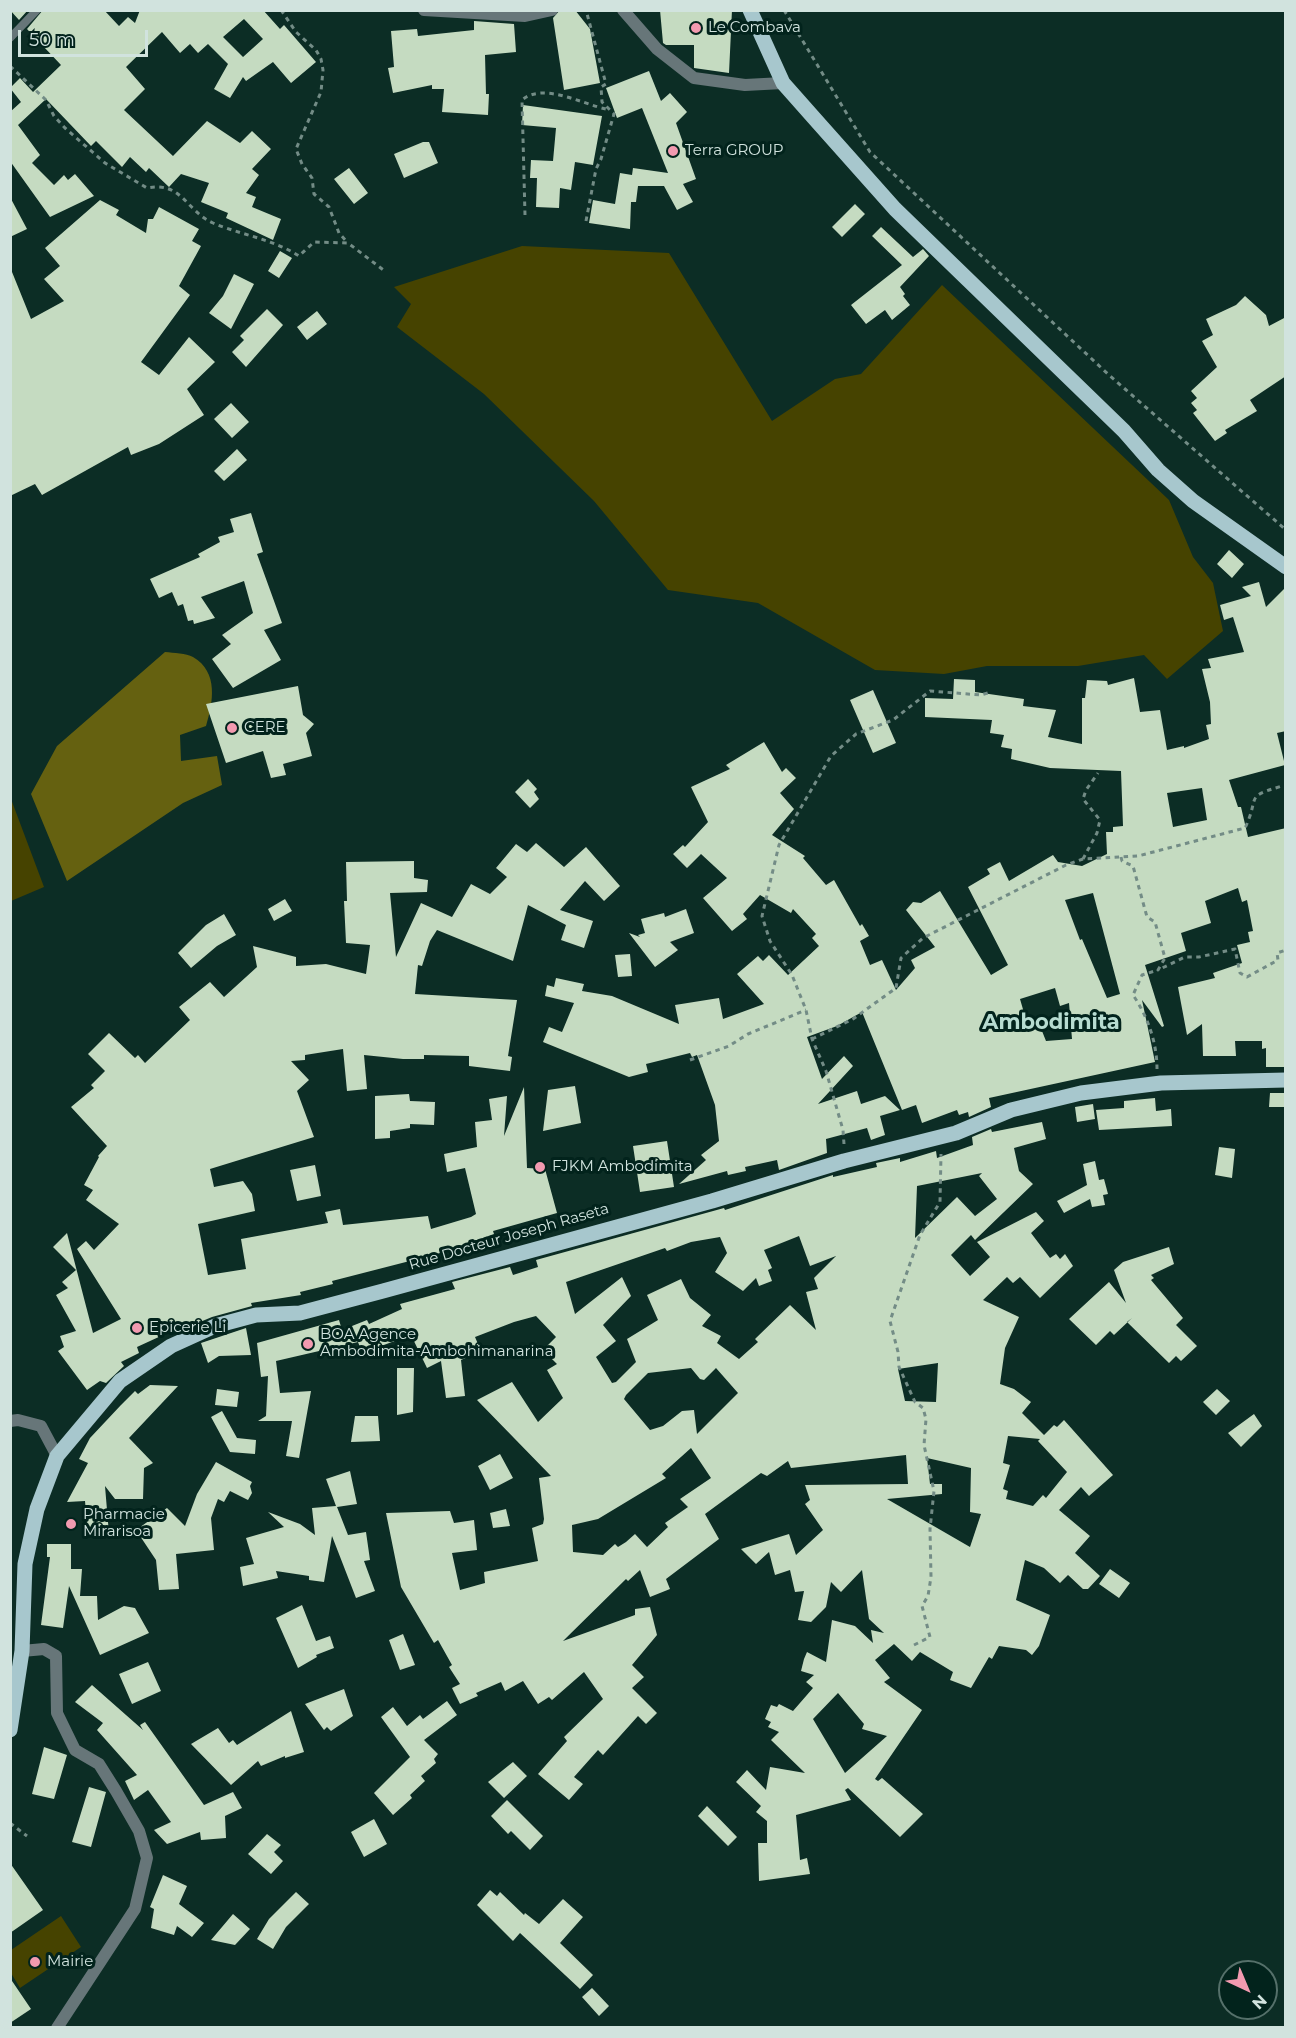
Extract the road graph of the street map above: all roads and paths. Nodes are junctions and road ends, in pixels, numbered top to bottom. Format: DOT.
graph roads {
  1 [pos="38,10"];
  2 [pos="281,10"];
  3 [pos="424,10"];
  4 [pos="552,10"];
  5 [pos="586,10"];
  6 [pos="622,10"];
  7 [pos="750,10"];
  8 [pos="783,10"];
  9 [pos="10,38"];
  10 [pos="10,66"];
  11 [pos="783,82"];
  12 [pos="606,109"];
  13 [pos="525,215"];
  14 [pos="586,221"];
  15 [pos="348,243"];
  16 [pos="386,272"];
  17 [pos="1286,530"];
  18 [pos="1286,567"];
  19 [pos="992,692"];
  20 [pos="1098,773"];
  21 [pos="1286,785"];
  22 [pos="1120,857"];
  23 [pos="1083,859"];
  24 [pos="1286,950"];
  25 [pos="1158,970"];
  26 [pos="806,1010"];
  27 [pos="812,1039"];
  28 [pos="690,1060"];
  29 [pos="1286,1080"];
  30 [pos="1161,1083"];
  31 [pos="917,1143"];
  32 [pos="844,1161"];
  33 [pos="10,1421"];
  34 [pos="57,1456"];
  35 [pos="914,1645"];
  36 [pos="22,1651"];
  37 [pos="10,1730"];
  38 [pos="10,1823"];
  39 [pos="27,1836"];
  40 [pos="57,2028"];
  1 -- 9 [label="lane"];
  2 -- 15 [label="path"];
  3 -- 4 [label="street"];
  5 -- 12 [label="path"];
  6 -- 11 [label="street"];
  7 -- 11 [label="main road"];
  8 -- 17 [label="path"];
  10 -- 15 [label="path"];
  11 -- 18 [label="main road"];
  12 -- 13 [label="path"];
  12 -- 14 [label="path"];
  15 -- 16 [label="path"];
  19 -- 26 [label="path"];
  20 -- 23 [label="path"];
  21 -- 22 [label="path"];
  22 -- 23 [label="path"];
  22 -- 25 [label="path"];
  23 -- 27 [label="path"];
  24 -- 25 [label="path"];
  25 -- 30 [label="path"];
  26 -- 27 [label="path"];
  26 -- 28 [label="path"];
  27 -- 32 [label="path"];
  29 -- 30 [label="main road, Rue Docteur Joseph Raseta"];
  30 -- 31 [label="main road, Rue Docteur Joseph Raseta"];
  31 -- 32 [label="main road, Rue Docteur Joseph Raseta"];
  31 -- 35 [label="path"];
  32 -- 34 [label="main road, Rue Docteur Joseph Raseta"];
  33 -- 34 [label="street"];
  34 -- 36 [label="main road, Rue Docteur Joseph Raseta"];
  36 -- 37 [label="main road, Rue Docteur Joseph Raseta"];
  36 -- 40 [label="street"];
  38 -- 39 [label="path"];
}
